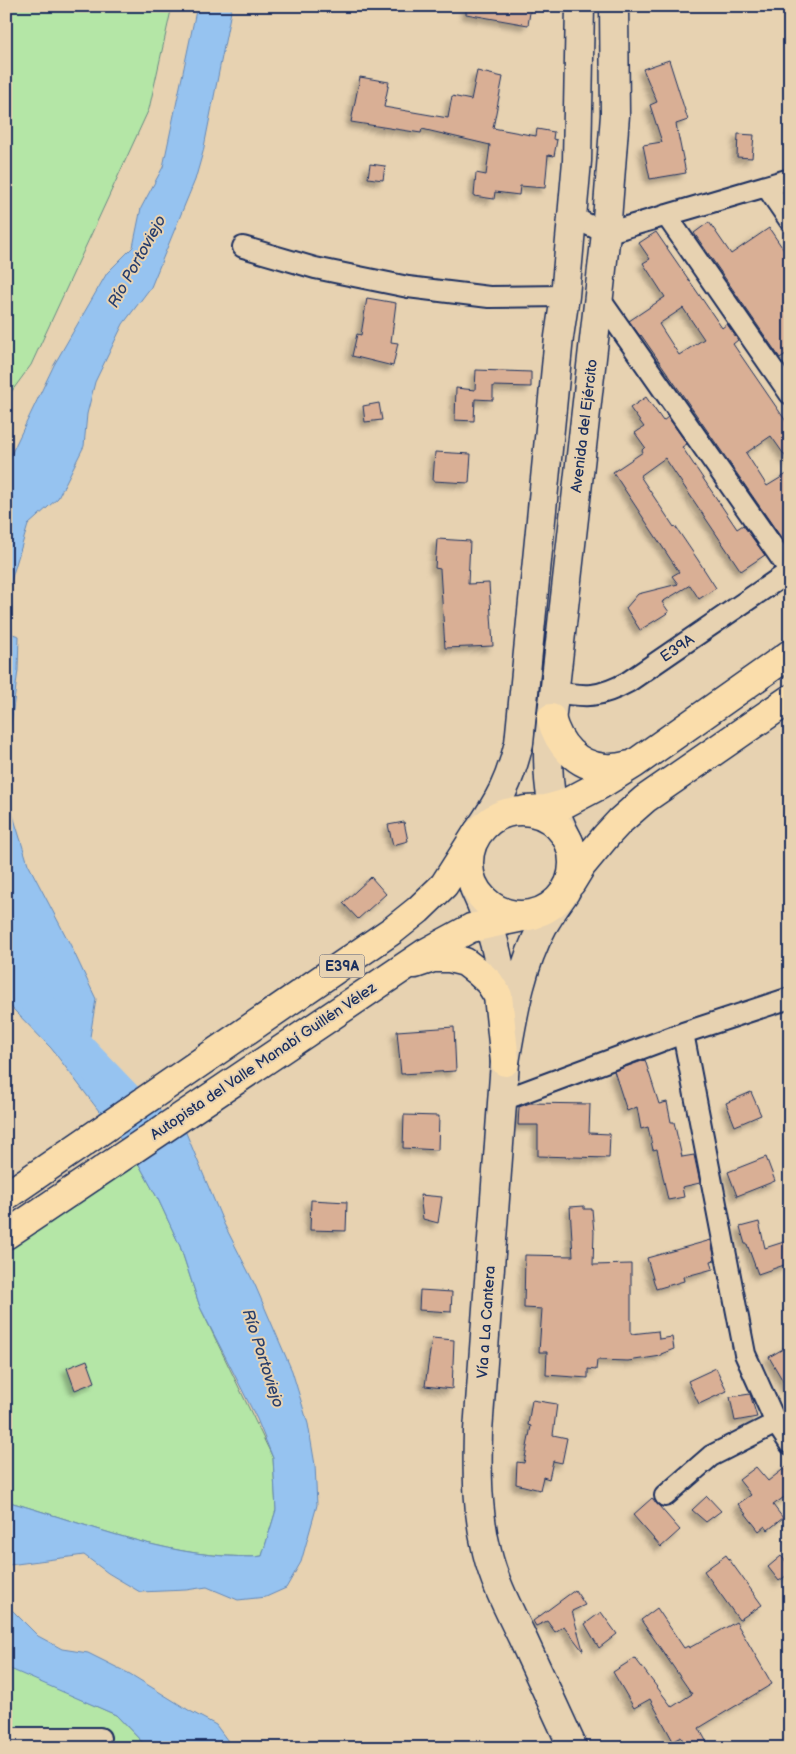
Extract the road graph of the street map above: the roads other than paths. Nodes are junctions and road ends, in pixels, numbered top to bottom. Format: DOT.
graph roads {
  1 [pos="580,6"];
  2 [pos="614,6"];
  3 [pos="578,114"];
  4 [pos="614,115"];
  5 [pos="790,179"];
  6 [pos="766,186"];
  7 [pos="666,215"];
  8 [pos="572,217"];
  9 [pos="790,221"];
  10 [pos="606,233"];
  11 [pos="243,247"];
  12 [pos="565,296"];
  13 [pos="599,298"];
  14 [pos="790,394"];
  15 [pos="790,571"];
  16 [pos="790,654"];
  17 [pos="790,699"];
  18 [pos="552,705"];
  19 [pos="634,764"];
  20 [pos="553,808"];
  21 [pos="516,811"];
  22 [pos="478,833"];
  23 [pos="568,842"];
  24 [pos="474,888"];
  25 [pos="566,891"];
  26 [pos="533,915"];
  27 [pos="489,923"];
  28 [pos="397,971"];
  29 [pos="790,998"];
  30 [pos="683,1034"];
  31 [pos="506,1062"];
  32 [pos="503,1100"];
  33 [pos="6,1196"];
  34 [pos="6,1235"];
  35 [pos="776,1423"];
  36 [pos="790,1444"];
  37 [pos="665,1496"];
  38 [pos="6,1738"];
  39 [pos="100,1738"];
  40 [pos="573,1748"];
  1 -- 3 [label="main road"];
  2 -- 4 [label="main road, Avenida del Ejército"];
  3 -- 4 [label="main road"];
  3 -- 8 [label="main road"];
  4 -- 10 [label="main road, Avenida del Ejército"];
  5 -- 6 [label="street"];
  6 -- 7 [label="street"];
  6 -- 9 [label="street"];
  7 -- 10 [label="street"];
  7 -- 14 [label="street"];
  8 -- 10 [label="street"];
  8 -- 12 [label="main road"];
  10 -- 13 [label="main road, Avenida del Ejército"];
  11 -- 12 [label="street"];
  12 -- 22 [label="main road"];
  13 -- 15 [label="street"];
  13 -- 18 [label="main road, Avenida del Ejército"];
  15 -- 18 [label="street, E39A"];
  16 -- 19 [label="main road, E39A"];
  17 -- 25 [label="main road, E39A"];
  18 -- 19 [label="main road"];
  18 -- 20 [label="main road, Avenida del Ejército"];
  19 -- 20 [label="main road, E39A"];
  20 -- 21 [label="main road, E39A"];
  20 -- 23 [label="main road, Avenida del Ejército"];
  21 -- 22 [label="main road, E39A"];
  21 -- 23 [label="main road"];
  22 -- 24 [label="main road, E39A"];
  22 -- 33 [label="main road, E39A"];
  23 -- 25 [label="main road"];
  24 -- 26 [label="main road, E39A"];
  24 -- 27 [label="main road"];
  25 -- 26 [label="main road, E39A"];
  25 -- 31 [label="main road, Vía a La Cantera"];
  26 -- 27 [label="main road, Autopista del Valle Manabí Guillén Vélez / E39A"];
  27 -- 28 [label="main road, Autopista del Valle Manabí Guillén Vélez / E39A"];
  27 -- 31 [label="main road"];
  28 -- 31 [label="main road"];
  28 -- 34 [label="main road, Autopista del Valle Manabí Guillén Vélez / E39A"];
  29 -- 30 [label="street"];
  30 -- 32 [label="street"];
  30 -- 35 [label="street"];
  31 -- 32 [label="main road, Vía a La Cantera"];
  32 -- 40 [label="main road, Vía a La Cantera"];
  35 -- 36 [label="street"];
  35 -- 37 [label="street"];
  38 -- 39 [label="street"];
}
